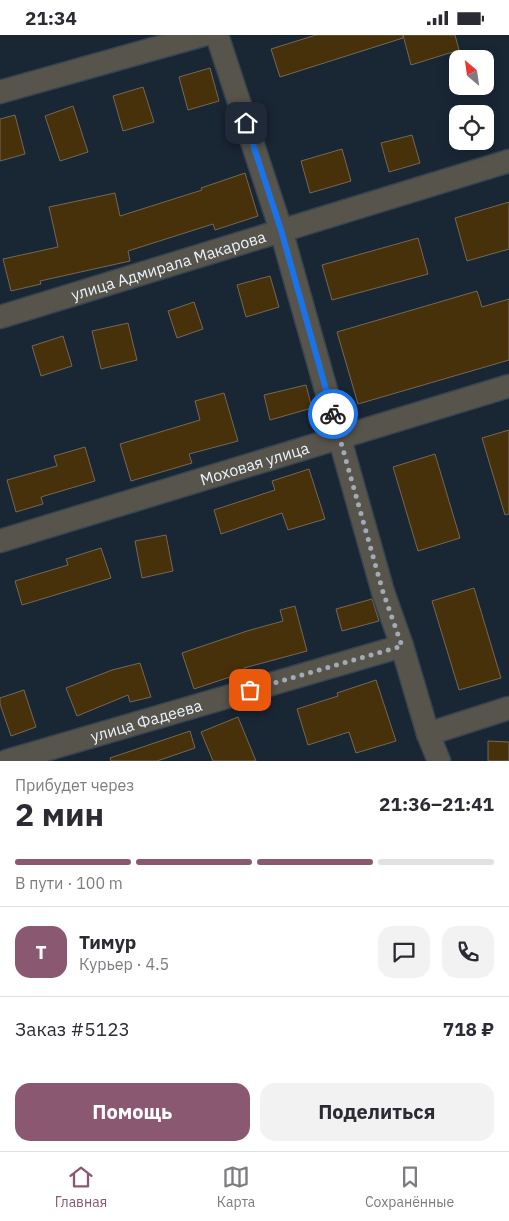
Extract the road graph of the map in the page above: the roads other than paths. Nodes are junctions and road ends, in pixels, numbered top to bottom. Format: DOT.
graph roads {
  1 [pos="203,35"];
  2 [pos="217,35"];
  3 [pos="0,92"];
  4 [pos="509,161"];
  5 [pos="281,230"];
  6 [pos="0,317"];
  7 [pos="509,386"];
  8 [pos="340,438"];
  9 [pos="0,541"];
  10 [pos="402,646"];
  11 [pos="509,708"];
  12 [pos="428,734"];
  13 [pos="6,761"];
  14 [pos="439,761"];
  1 -- 3 [label="street"];
  2 -- 5 [label="street"];
  4 -- 5 [label="street, улица Адмирала Макарова"];
  5 -- 6 [label="street, улица Адмирала Макарова"];
  5 -- 8 [label="street"];
  7 -- 8 [label="street, Моховая улица"];
  8 -- 9 [label="street, Моховая улица"];
  8 -- 10 [label="street"];
  10 -- 12 [label="street"];
  10 -- 13 [label="street, улица Фадеева"];
  11 -- 12 [label="street"];
  12 -- 14 [label="street"];
}
